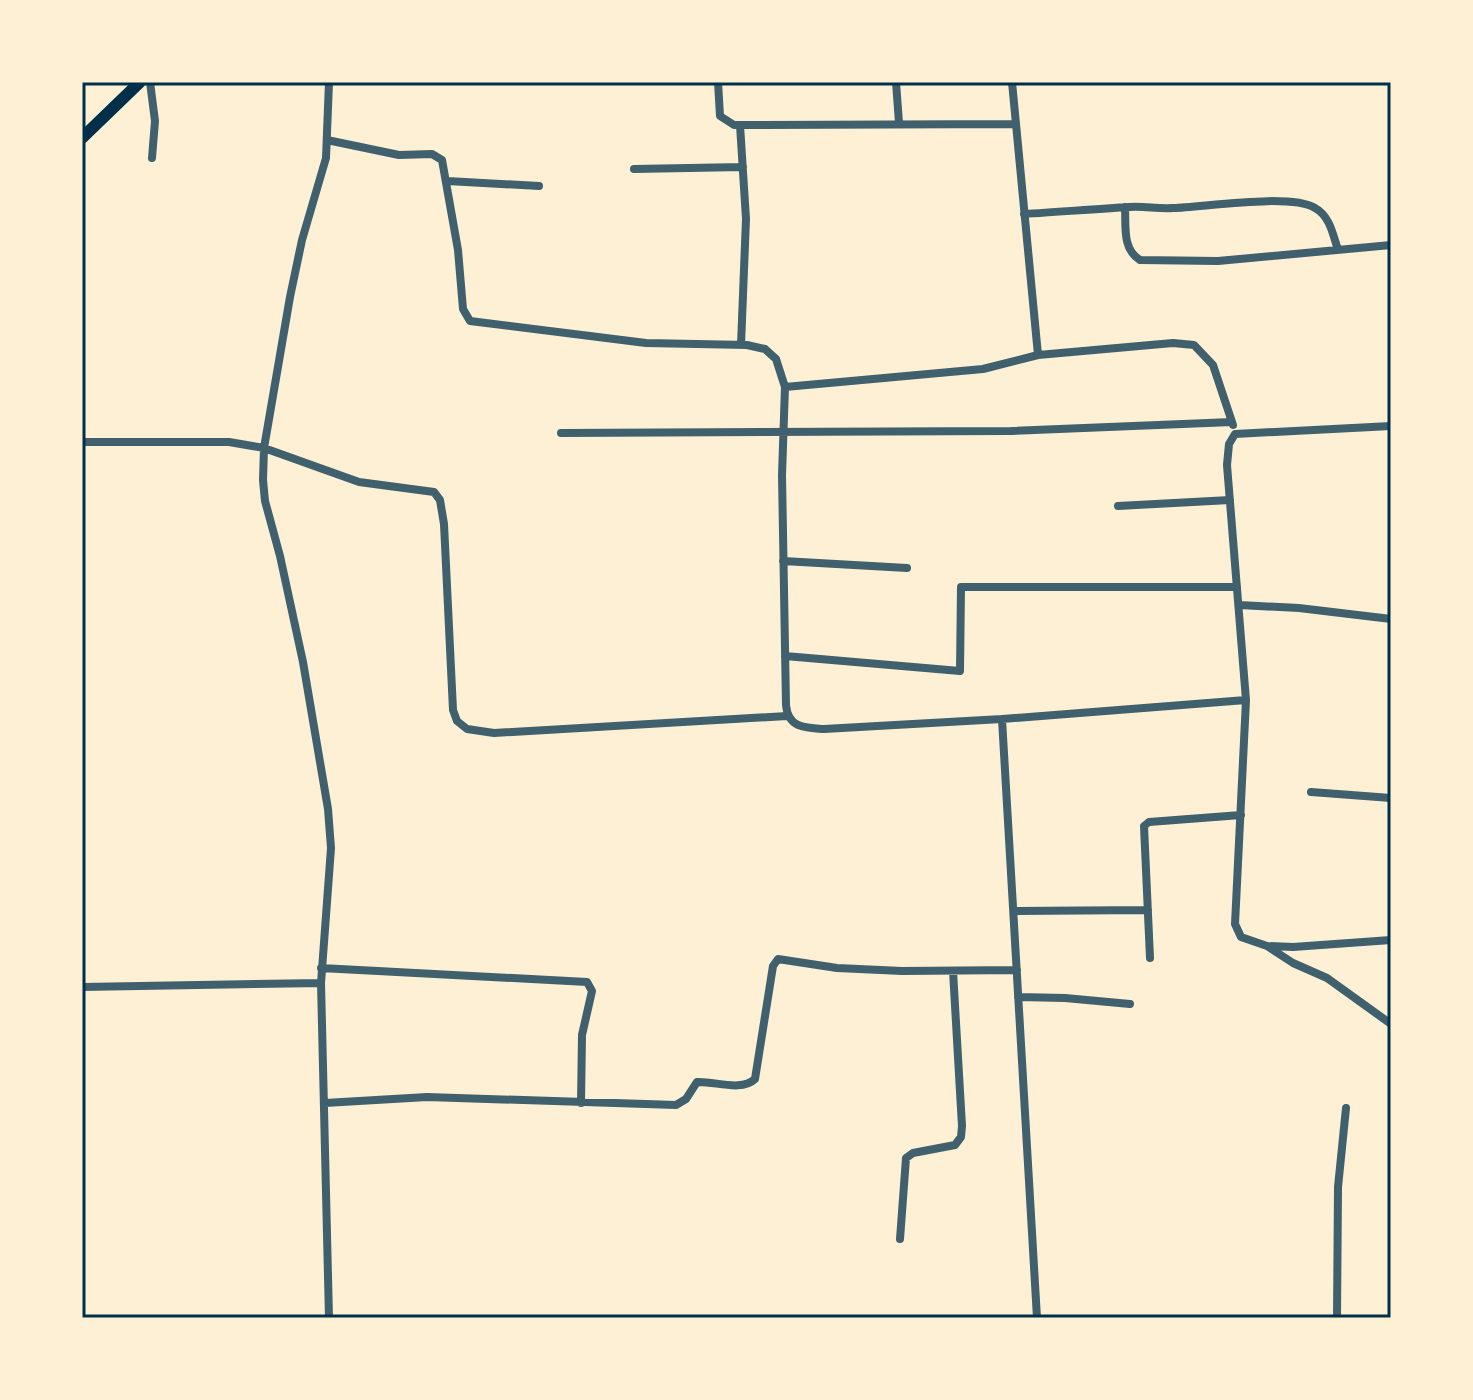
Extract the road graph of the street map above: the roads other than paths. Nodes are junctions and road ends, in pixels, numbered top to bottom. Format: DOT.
graph roads {
  1 [pos="140,82"];
  2 [pos="150,82"];
  3 [pos="329,82"];
  4 [pos="718,82"];
  5 [pos="896,82"];
  6 [pos="1012,82"];
  7 [pos="899,123"];
  8 [pos="1016,124"];
  9 [pos="740,125"];
  10 [pos="82,138"];
  11 [pos="327,140"];
  12 [pos="152,158"];
  13 [pos="743,167"];
  14 [pos="634,169"];
  15 [pos="447,181"];
  16 [pos="539,186"];
  17 [pos="1125,207"];
  18 [pos="1024,214"];
  19 [pos="1391,245"];
  20 [pos="1338,250"];
  21 [pos="741,345"];
  22 [pos="1038,355"];
  23 [pos="785,387"];
  24 [pos="1232,422"];
  25 [pos="1391,426"];
  26 [pos="784,431"];
  27 [pos="561,433"];
  28 [pos="1235,434"];
  29 [pos="82,442"];
  30 [pos="264,448"];
  31 [pos="1230,500"];
  32 [pos="1118,506"];
  33 [pos="783,561"];
  34 [pos="907,568"];
  35 [pos="1237,587"];
  36 [pos="1239,605"];
  37 [pos="1391,619"];
  38 [pos="785,656"];
  39 [pos="1246,700"];
  40 [pos="787,716"];
  41 [pos="1002,719"];
  42 [pos="1311,792"];
  43 [pos="1391,798"];
  44 [pos="1241,815"];
  45 [pos="1148,910"];
  46 [pos="1014,911"];
  47 [pos="1391,940"];
  48 [pos="1267,946"];
  49 [pos="1150,958"];
  50 [pos="321,968"];
  51 [pos="1017,970"];
  52 [pos="953,971"];
  53 [pos="321,983"];
  54 [pos="82,987"];
  55 [pos="1018,997"];
  56 [pos="1130,1004"];
  57 [pos="1391,1024"];
  58 [pos="325,1103"];
  59 [pos="581,1103"];
  60 [pos="1346,1108"];
  61 [pos="900,1239"];
  62 [pos="329,1318"];
  63 [pos="1037,1318"];
  64 [pos="1337,1318"];
  1 -- 10 [label="main road"];
  2 -- 12 [label="street"];
  3 -- 11 [label="street"];
  4 -- 9 [label="street"];
  5 -- 7 [label="street"];
  6 -- 8 [label="street"];
  7 -- 8 [label="street"];
  7 -- 9 [label="street"];
  8 -- 18 [label="street"];
  9 -- 13 [label="street"];
  11 -- 15 [label="street"];
  11 -- 30 [label="street"];
  13 -- 14 [label="street"];
  13 -- 21 [label="street"];
  15 -- 16 [label="street"];
  15 -- 21 [label="street"];
  17 -- 18 [label="street"];
  17 -- 20 [label="street"];
  17 -- 20 [label="street"];
  18 -- 22 [label="street"];
  19 -- 20 [label="street"];
  21 -- 23 [label="street"];
  22 -- 23 [label="street"];
  22 -- 24 [label="street"];
  23 -- 26 [label="street"];
  24 -- 26 [label="street"];
  24 -- 28 [label="street"];
  25 -- 28 [label="street"];
  26 -- 27 [label="street"];
  26 -- 33 [label="street"];
  28 -- 31 [label="street"];
  29 -- 30 [label="street"];
  30 -- 40 [label="street"];
  30 -- 50 [label="street"];
  31 -- 32 [label="street"];
  31 -- 35 [label="street"];
  33 -- 34 [label="street"];
  33 -- 38 [label="street"];
  35 -- 36 [label="street"];
  35 -- 38 [label="street"];
  36 -- 37 [label="street"];
  36 -- 39 [label="street"];
  38 -- 40 [label="street"];
  39 -- 41 [label="street"];
  39 -- 44 [label="street"];
  40 -- 41 [label="street"];
  41 -- 46 [label="street"];
  42 -- 43 [label="street"];
  44 -- 45 [label="street"];
  44 -- 48 [label="street"];
  45 -- 46 [label="street"];
  45 -- 49 [label="street"];
  46 -- 51 [label="street"];
  47 -- 48 [label="street"];
  48 -- 57 [label="street"];
  50 -- 53 [label="street"];
  50 -- 59 [label="street"];
  51 -- 52 [label="street"];
  51 -- 55 [label="street"];
  52 -- 59 [label="street"];
  52 -- 61 [label="street"];
  53 -- 54 [label="street"];
  53 -- 58 [label="street"];
  55 -- 56 [label="street"];
  55 -- 63 [label="street"];
  58 -- 59 [label="street"];
  58 -- 62 [label="street"];
  60 -- 64 [label="street"];
}
